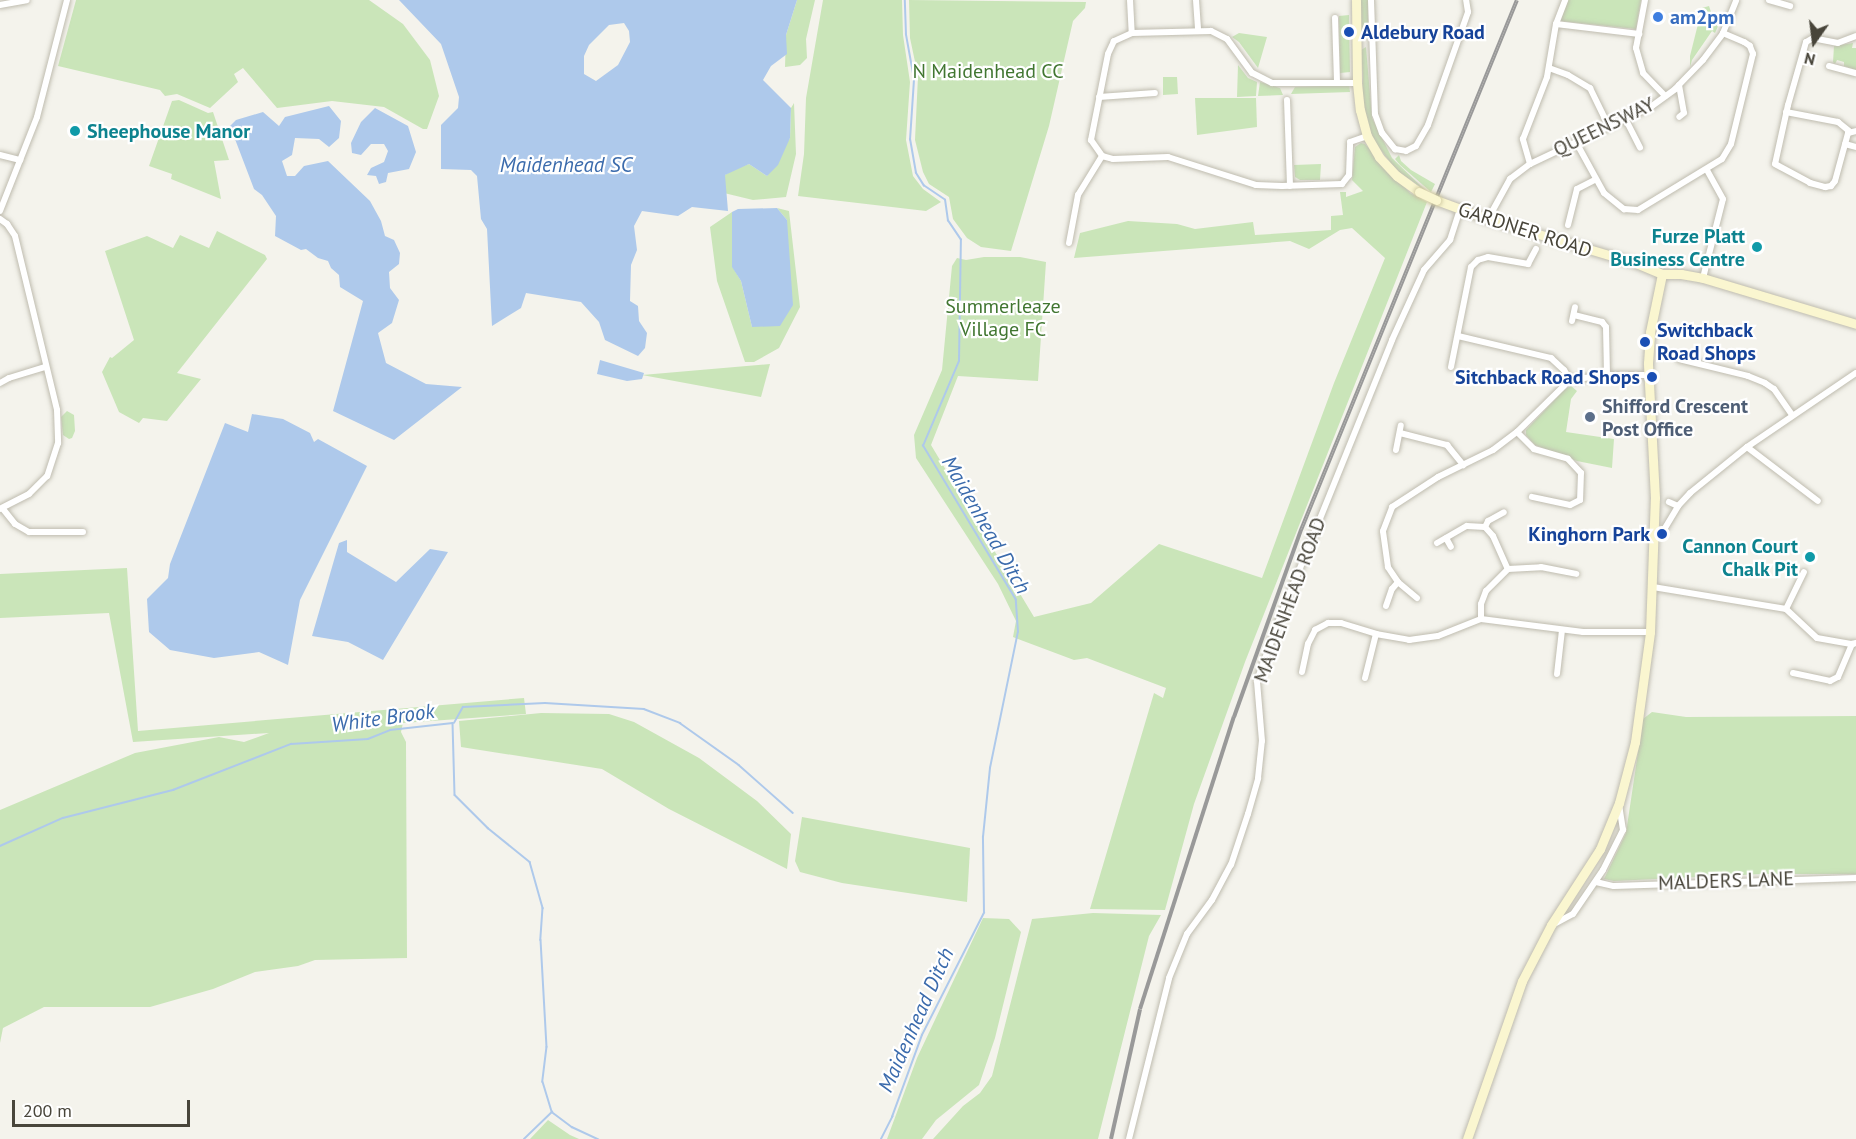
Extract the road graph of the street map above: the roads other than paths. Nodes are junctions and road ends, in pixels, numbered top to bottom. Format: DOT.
graph roads {
  1 [pos="27,0"];
  2 [pos="67,0"];
  3 [pos="1130,0"];
  4 [pos="1196,0"];
  5 [pos="1356,0"];
  6 [pos="1371,0"];
  7 [pos="1466,0"];
  8 [pos="1565,0"];
  9 [pos="1645,0"];
  10 [pos="1736,0"];
  11 [pos="1769,0"];
  12 [pos="0,5"];
  13 [pos="1790,6"];
  14 [pos="1335,18"];
  15 [pos="1556,24"];
  16 [pos="1198,31"];
  17 [pos="1132,33"];
  18 [pos="1723,33"];
  19 [pos="1639,34"];
  20 [pos="1856,36"];
  21 [pos="1371,44"];
  22 [pos="1356,45"];
  23 [pos="1829,66"];
  24 [pos="1549,68"];
  25 [pos="1856,73"];
  26 [pos="1337,82"];
  27 [pos="1357,83"];
  28 [pos="1679,85"];
  29 [pos="1155,93"];
  30 [pos="1665,96"];
  31 [pos="1099,97"];
  32 [pos="1287,100"];
  33 [pos="1786,112"];
  34 [pos="1679,117"];
  35 [pos="1626,120"];
  36 [pos="1609,127"];
  37 [pos="1853,131"];
  38 [pos="1367,136"];
  39 [pos="1576,142"];
  40 [pos="1845,144"];
  41 [pos="1856,147"];
  42 [pos="1640,148"];
  43 [pos="0,155"];
  44 [pos="1102,156"];
  45 [pos="20,160"];
  46 [pos="1530,164"];
  47 [pos="1707,170"];
  48 [pos="1595,180"];
  49 [pos="1290,186"];
  50 [pos="1460,210"];
  51 [pos="0,211"];
  52 [pos="0,219"];
  53 [pos="1488,219"];
  54 [pos="1568,225"];
  55 [pos="1069,243"];
  56 [pos="1536,249"];
  57 [pos="1528,264"];
  58 [pos="1526,273"];
  59 [pos="1662,274"];
  60 [pos="1703,278"];
  61 [pos="1575,307"];
  62 [pos="1856,324"];
  63 [pos="1458,336"];
  64 [pos="1679,359"];
  65 [pos="45,367"];
  66 [pos="1451,367"];
  67 [pos="1856,373"];
  68 [pos="1606,375"];
  69 [pos="1648,375"];
  70 [pos="1570,380"];
  71 [pos="0,383"];
  72 [pos="1792,414"];
  73 [pos="1401,425"];
  74 [pos="1517,432"];
  75 [pos="1400,433"];
  76 [pos="1747,447"];
  77 [pos="1396,450"];
  78 [pos="1463,465"];
  79 [pos="1532,497"];
  80 [pos="1545,501"];
  81 [pos="1818,501"];
  82 [pos="1669,502"];
  83 [pos="1678,506"];
  84 [pos="2,509"];
  85 [pos="1543,509"];
  86 [pos="1504,512"];
  87 [pos="1485,527"];
  88 [pos="1665,528"];
  89 [pos="83,532"];
  90 [pos="1446,538"];
  91 [pos="1437,543"];
  92 [pos="1451,547"];
  93 [pos="1508,569"];
  94 [pos="1572,571"];
  95 [pos="1804,572"];
  96 [pos="1398,582"];
  97 [pos="1653,587"];
  98 [pos="1417,598"];
  99 [pos="1386,606"];
  100 [pos="1786,609"];
  101 [pos="1481,619"];
  102 [pos="1562,630"];
  103 [pos="1650,632"];
  104 [pos="1376,634"];
  105 [pos="1854,644"];
  106 [pos="1302,672"];
  107 [pos="1793,673"];
  108 [pos="1557,674"];
  109 [pos="1365,678"];
  110 [pos="1619,804"];
  111 [pos="1856,878"];
  112 [pos="1596,882"];
  113 [pos="1551,925"];
  114 [pos="1129,1139"];
  115 [pos="1467,1139"];
  1 -- 12 [label="street"];
  2 -- 45 [label="street"];
  3 -- 17 [label="street"];
  4 -- 16 [label="street"];
  5 -- 22 [label="main road, GARDNER ROAD"];
  6 -- 21 [label="street"];
  7 -- 21 [label="street"];
  8 -- 15 [label="street"];
  9 -- 19 [label="street"];
  10 -- 18 [label="street, QUEENSWAY"];
  11 -- 13 [label="street"];
  14 -- 26 [label="street"];
  15 -- 19 [label="street"];
  15 -- 24 [label="street"];
  16 -- 17 [label="street"];
  16 -- 26 [label="street"];
  17 -- 31 [label="street"];
  18 -- 28 [label="street, QUEENSWAY"];
  18 -- 47 [label="street"];
  19 -- 30 [label="street"];
  20 -- 33 [label="street"];
  21 -- 22 [label="street"];
  22 -- 27 [label="main road, GARDNER ROAD"];
  23 -- 25 [label="street"];
  24 -- 36 [label="street"];
  24 -- 46 [label="street"];
  26 -- 27 [label="street"];
  27 -- 38 [label="main road, GARDNER ROAD"];
  28 -- 30 [label="street, QUEENSWAY"];
  28 -- 34 [label="street"];
  29 -- 31 [label="street"];
  30 -- 35 [label="street, QUEENSWAY"];
  31 -- 44 [label="street"];
  32 -- 49 [label="street"];
  33 -- 37 [label="street"];
  33 -- 40 [label="street"];
  35 -- 36 [label="street, QUEENSWAY"];
  35 -- 42 [label="street"];
  36 -- 39 [label="street, QUEENSWAY"];
  37 -- 40 [label="street"];
  38 -- 49 [label="street"];
  38 -- 50 [label="main road, GARDNER ROAD, bridge"];
  39 -- 46 [label="street, QUEENSWAY"];
  39 -- 48 [label="street"];
  40 -- 41 [label="street"];
  43 -- 45 [label="street"];
  44 -- 49 [label="street"];
  44 -- 55 [label="street"];
  45 -- 51 [label="street"];
  46 -- 53 [label="street, QUEENSWAY"];
  47 -- 48 [label="street"];
  47 -- 60 [label="street"];
  48 -- 54 [label="street"];
  50 -- 53 [label="main road, GARDNER ROAD"];
  50 -- 114 [label="street, MAIDENHEAD ROAD"];
  52 -- 65 [label="street"];
  53 -- 59 [label="main road, GARDNER ROAD"];
  56 -- 57 [label="street"];
  57 -- 58 [label="street"];
  57 -- 63 [label="street"];
  59 -- 60 [label="main road, GARDNER ROAD"];
  59 -- 69 [label="main road"];
  60 -- 62 [label="main road, GARDNER ROAD"];
  61 -- 68 [label="street"];
  63 -- 66 [label="street"];
  63 -- 70 [label="street"];
  64 -- 72 [label="street"];
  65 -- 71 [label="street"];
  65 -- 84 [label="street"];
  67 -- 72 [label="street"];
  68 -- 69 [label="street"];
  68 -- 70 [label="street"];
  69 -- 97 [label="main road"];
  70 -- 74 [label="street"];
  72 -- 76 [label="street"];
  73 -- 75 [label="street"];
  74 -- 78 [label="street"];
  74 -- 80 [label="street"];
  75 -- 77 [label="street"];
  75 -- 78 [label="street"];
  76 -- 81 [label="street"];
  76 -- 83 [label="street"];
  78 -- 96 [label="street"];
  79 -- 80 [label="street"];
  80 -- 85 [label="street"];
  82 -- 83 [label="street"];
  83 -- 88 [label="street"];
  84 -- 89 [label="street"];
  86 -- 87 [label="street"];
  87 -- 90 [label="street"];
  87 -- 93 [label="street"];
  90 -- 91 [label="street"];
  90 -- 92 [label="street"];
  93 -- 94 [label="street"];
  93 -- 101 [label="street"];
  95 -- 100 [label="street"];
  96 -- 98 [label="street"];
  96 -- 99 [label="street"];
  97 -- 100 [label="street"];
  97 -- 103 [label="main road"];
  100 -- 105 [label="street"];
  101 -- 102 [label="street"];
  101 -- 104 [label="street"];
  102 -- 103 [label="street"];
  102 -- 108 [label="street"];
  103 -- 110 [label="main road"];
  104 -- 106 [label="street"];
  104 -- 109 [label="street"];
  105 -- 107 [label="street"];
  110 -- 112 [label="street"];
  110 -- 113 [label="main road"];
  111 -- 112 [label="street, MALDERS LANE"];
  112 -- 113 [label="street"];
  113 -- 115 [label="main road"];
}
